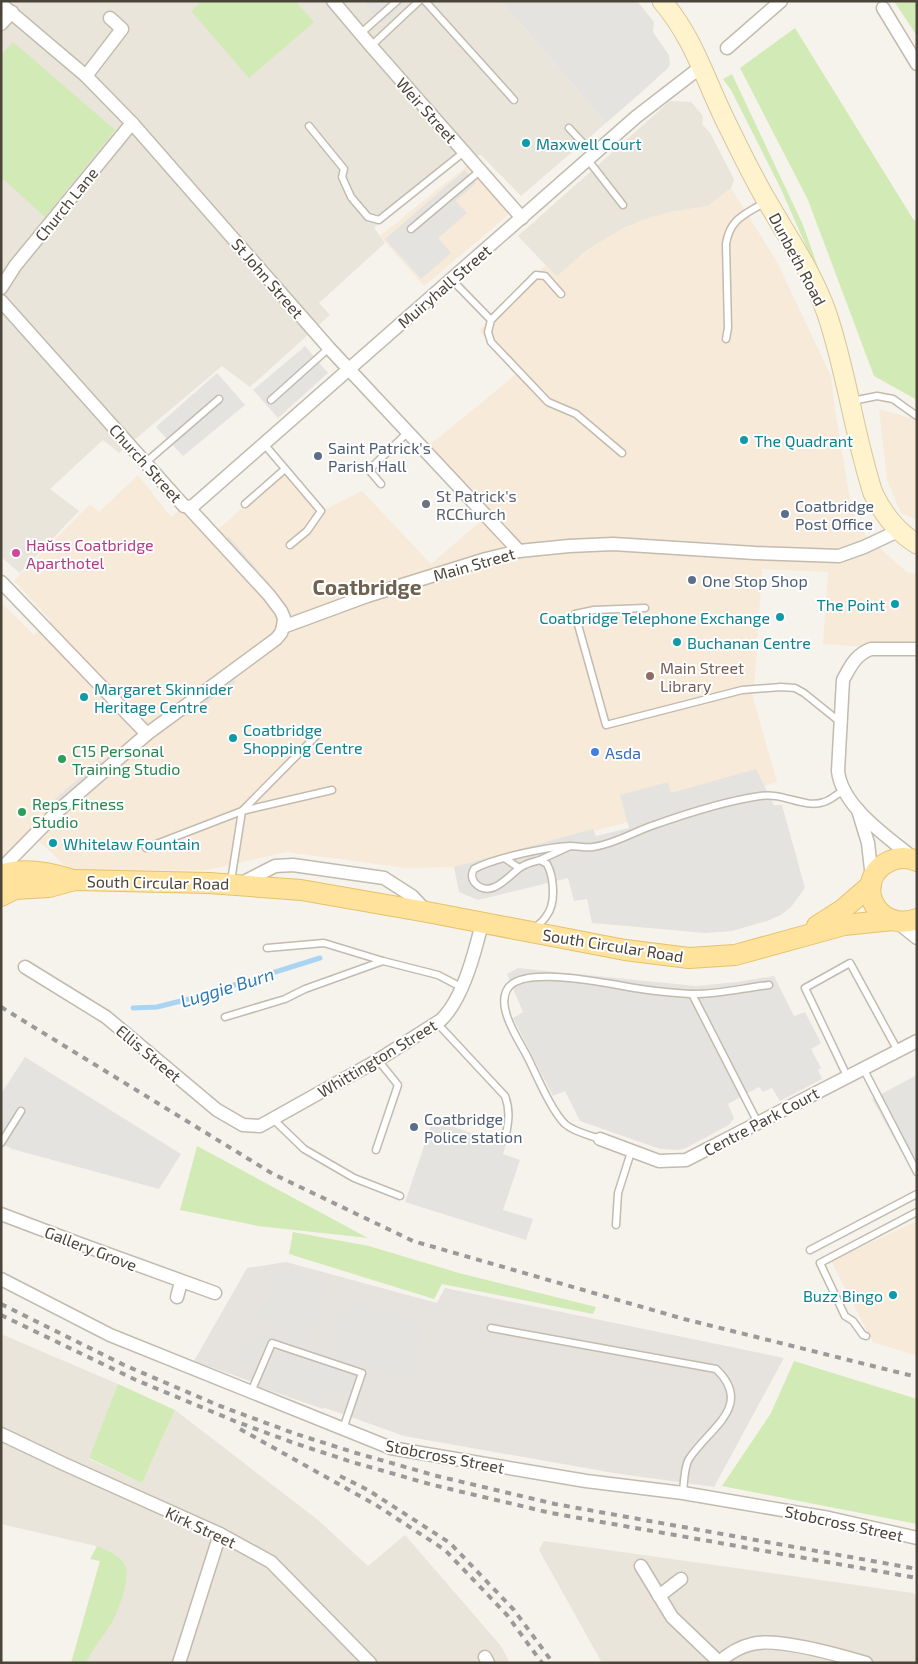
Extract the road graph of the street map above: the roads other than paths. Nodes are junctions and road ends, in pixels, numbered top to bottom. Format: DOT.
graph roads {
  1 [pos="333,1"];
  2 [pos="396,1"];
  3 [pos="419,1"];
  4 [pos="425,1"];
  5 [pos="662,1"];
  6 [pos="781,1"];
  7 [pos="1,4"];
  8 [pos="883,8"];
  9 [pos="12,12"];
  10 [pos="110,18"];
  11 [pos="1,24"];
  12 [pos="360,34"];
  13 [pos="371,46"];
  14 [pos="727,48"];
  15 [pos="917,64"];
  16 [pos="702,66"];
  17 [pos="86,76"];
  18 [pos="514,100"];
  19 [pos="132,123"];
  20 [pos="309,126"];
  21 [pos="569,128"];
  22 [pos="464,152"];
  23 [pos="591,158"];
  24 [pos="481,170"];
  25 [pos="767,202"];
  26 [pos="623,205"];
  27 [pos="522,218"];
  28 [pos="410,229"];
  29 [pos="452,280"];
  30 [pos="1,288"];
  31 [pos="561,294"];
  32 [pos="1,301"];
  33 [pos="491,320"];
  34 [pos="726,339"];
  35 [pos="329,348"];
  36 [pos="349,369"];
  37 [pos="219,399"];
  38 [pos="271,400"];
  39 [pos="850,401"];
  40 [pos="917,416"];
  41 [pos="409,432"];
  42 [pos="264,444"];
  43 [pos="622,453"];
  44 [pos="145,463"];
  45 [pos="285,469"];
  46 [pos="381,484"];
  47 [pos="245,504"];
  48 [pos="188,508"];
  49 [pos="898,531"];
  50 [pos="917,544"];
  51 [pos="290,545"];
  52 [pos="519,551"];
  53 [pos="1,582"];
  54 [pos="645,608"];
  55 [pos="283,627"];
  56 [pos="917,648"];
  57 [pos="841,722"];
  58 [pos="147,734"];
  59 [pos="316,736"];
  60 [pos="332,790"];
  61 [pos="844,790"];
  62 [pos="858,810"];
  63 [pos="242,811"];
  64 [pos="571,846"];
  65 [pos="146,848"];
  66 [pos="506,859"];
  67 [pos="540,860"];
  68 [pos="916,860"];
  69 [pos="520,868"];
  70 [pos="1,870"];
  71 [pos="1,875"];
  72 [pos="75,880"];
  73 [pos="871,883"];
  74 [pos="235,884"];
  75 [pos="1,896"];
  76 [pos="903,920"];
  77 [pos="482,923"];
  78 [pos="530,932"];
  79 [pos="798,937"];
  80 [pos="917,938"];
  81 [pos="267,948"];
  82 [pos="383,960"];
  83 [pos="25,967"];
  84 [pos="769,985"];
  85 [pos="461,987"];
  86 [pos="692,994"];
  87 [pos="225,1016"];
  88 [pos="436,1023"];
  89 [pos="917,1041"];
  90 [pos="898,1050"];
  91 [pos="378,1060"];
  92 [pos="863,1068"];
  93 [pos="847,1076"];
  94 [pos="22,1111"];
  95 [pos="273,1119"];
  96 [pos="758,1123"];
  97 [pos="505,1140"];
  98 [pos="600,1140"];
  99 [pos="1,1143"];
  100 [pos="376,1150"];
  101 [pos="631,1152"];
  102 [pos="917,1172"];
  103 [pos="917,1194"];
  104 [pos="400,1196"];
  105 [pos="917,1212"];
  106 [pos="1,1214"];
  107 [pos="616,1224"];
  108 [pos="810,1250"];
  109 [pos="1,1279"];
  110 [pos="181,1282"];
  111 [pos="215,1293"];
  112 [pos="178,1297"];
  113 [pos="491,1328"];
  114 [pos="866,1336"];
  115 [pos="251,1392"];
  116 [pos="343,1429"];
  117 [pos="1,1434"];
  118 [pos="683,1493"];
  119 [pos="220,1534"];
  120 [pos="917,1538"];
  121 [pos="641,1566"];
  122 [pos="681,1579"];
  123 [pos="659,1596"];
  124 [pos="718,1662"];
  125 [pos="859,1662"];
  126 [pos="179,1663"];
  127 [pos="370,1663"];
  1 -- 12 [label="street, Weir Street"];
  2 -- 12 [label="lane"];
  3 -- 13 [label="lane"];
  4 -- 18 [label="lane"];
  5 -- 16 [label="main road, Dunbeth Road"];
  6 -- 14 [label="street"];
  7 -- 9 [label="street, St John Street"];
  8 -- 15 [label="street"];
  9 -- 11 [label="street"];
  9 -- 17 [label="street, St John Street"];
  10 -- 17 [label="street"];
  12 -- 13 [label="street, Weir Street"];
  13 -- 22 [label="street, Weir Street"];
  16 -- 23 [label="street, Muiryhall Street"];
  16 -- 25 [label="main road, Dunbeth Road"];
  17 -- 19 [label="street, St John Street"];
  19 -- 30 [label="street, Church Lane"];
  19 -- 35 [label="street, St John Street"];
  20 -- 22 [label="lane"];
  21 -- 23 [label="lane"];
  22 -- 24 [label="street, Weir Street"];
  23 -- 26 [label="lane"];
  23 -- 27 [label="street, Muiryhall Street"];
  24 -- 27 [label="street, Weir Street"];
  24 -- 28 [label="lane"];
  25 -- 34 [label="lane"];
  25 -- 39 [label="main road, Dunbeth Road"];
  27 -- 29 [label="street, Muiryhall Street"];
  29 -- 33 [label="lane"];
  29 -- 36 [label="street, Muiryhall Street"];
  31 -- 33 [label="lane"];
  32 -- 44 [label="street, Church Street"];
  33 -- 43 [label="lane"];
  35 -- 36 [label="street, St John Street"];
  35 -- 38 [label="lane"];
  36 -- 41 [label="street, St John Street"];
  36 -- 42 [label="street, Muiryhall Street"];
  37 -- 44 [label="lane"];
  39 -- 40 [label="lane"];
  39 -- 49 [label="main road, Dunbeth Road"];
  41 -- 46 [label="lane"];
  41 -- 52 [label="street, St John Street"];
  42 -- 45 [label="lane"];
  42 -- 48 [label="street, Muiryhall Street"];
  44 -- 48 [label="street, Church Street"];
  45 -- 47 [label="lane"];
  45 -- 51 [label="lane"];
  48 -- 55 [label="street, Church Street"];
  49 -- 50 [label="main road"];
  49 -- 52 [label="street, Main Street"];
  52 -- 55 [label="street, Main Street"];
  53 -- 58 [label="street"];
  54 -- 57 [label="lane"];
  55 -- 58 [label="street, Main Street"];
  56 -- 57 [label="street"];
  57 -- 61 [label="street"];
  58 -- 70 [label="street, Main Street"];
  59 -- 63 [label="lane"];
  60 -- 63 [label="lane"];
  61 -- 62 [label="street"];
  61 -- 64 [label="lane"];
  62 -- 68 [label="street"];
  62 -- 73 [label="street"];
  63 -- 65 [label="lane"];
  63 -- 74 [label="lane"];
  64 -- 66 [label="lane"];
  64 -- 67 [label="lane"];
  66 -- 69 [label="lane"];
  66 -- 69 [label="lane"];
  67 -- 69 [label="lane"];
  67 -- 78 [label="lane"];
  68 -- 73 [label="main road, South Circular Road"];
  71 -- 72 [label="main road, South Circular Road"];
  72 -- 74 [label="main road, South Circular Road"];
  72 -- 75 [label="main road, South Circular Road"];
  73 -- 76 [label="main road"];
  73 -- 79 [label="main road, South Circular Road"];
  74 -- 77 [label="main road, South Circular Road"];
  76 -- 79 [label="main road, South Circular Road"];
  76 -- 80 [label="street"];
  77 -- 78 [label="main road, South Circular Road"];
  77 -- 85 [label="street, Whittington Street"];
  78 -- 79 [label="main road, South Circular Road"];
  81 -- 82 [label="lane"];
  82 -- 85 [label="lane"];
  82 -- 87 [label="lane"];
  83 -- 95 [label="street, Ellis Street"];
  84 -- 86 [label="lane"];
  85 -- 88 [label="street, Whittington Street"];
  86 -- 96 [label="lane"];
  86 -- 98 [label="lane"];
  88 -- 91 [label="street, Whittington Street"];
  88 -- 97 [label="lane"];
  89 -- 90 [label="street, Centre Park Court"];
  90 -- 92 [label="street, Centre Park Court"];
  90 -- 93 [label="lane"];
  91 -- 95 [label="street, Whittington Street"];
  91 -- 100 [label="lane"];
  92 -- 93 [label="street, Centre Park Court"];
  92 -- 102 [label="lane"];
  93 -- 96 [label="street, Centre Park Court"];
  94 -- 99 [label="lane"];
  95 -- 104 [label="lane"];
  96 -- 101 [label="street, Centre Park Court"];
  98 -- 101 [label="street, Centre Park Court"];
  101 -- 107 [label="lane"];
  103 -- 108 [label="lane"];
  105 -- 114 [label="lane"];
  106 -- 110 [label="street, Gallery Grove"];
  109 -- 115 [label="street, Stobcross Street"];
  110 -- 111 [label="street, Gallery Grove"];
  110 -- 112 [label="street"];
  113 -- 118 [label="lane"];
  115 -- 116 [label="street, Stobcross Street"];
  115 -- 116 [label="lane"];
  116 -- 118 [label="street, Stobcross Street"];
  117 -- 119 [label="street, Kirk Street"];
  118 -- 120 [label="street, Stobcross Street"];
  119 -- 126 [label="street"];
  119 -- 127 [label="street, Kirk Street"];
  121 -- 123 [label="street"];
  122 -- 123 [label="street"];
  123 -- 124 [label="street"];
  124 -- 125 [label="street"];
}
